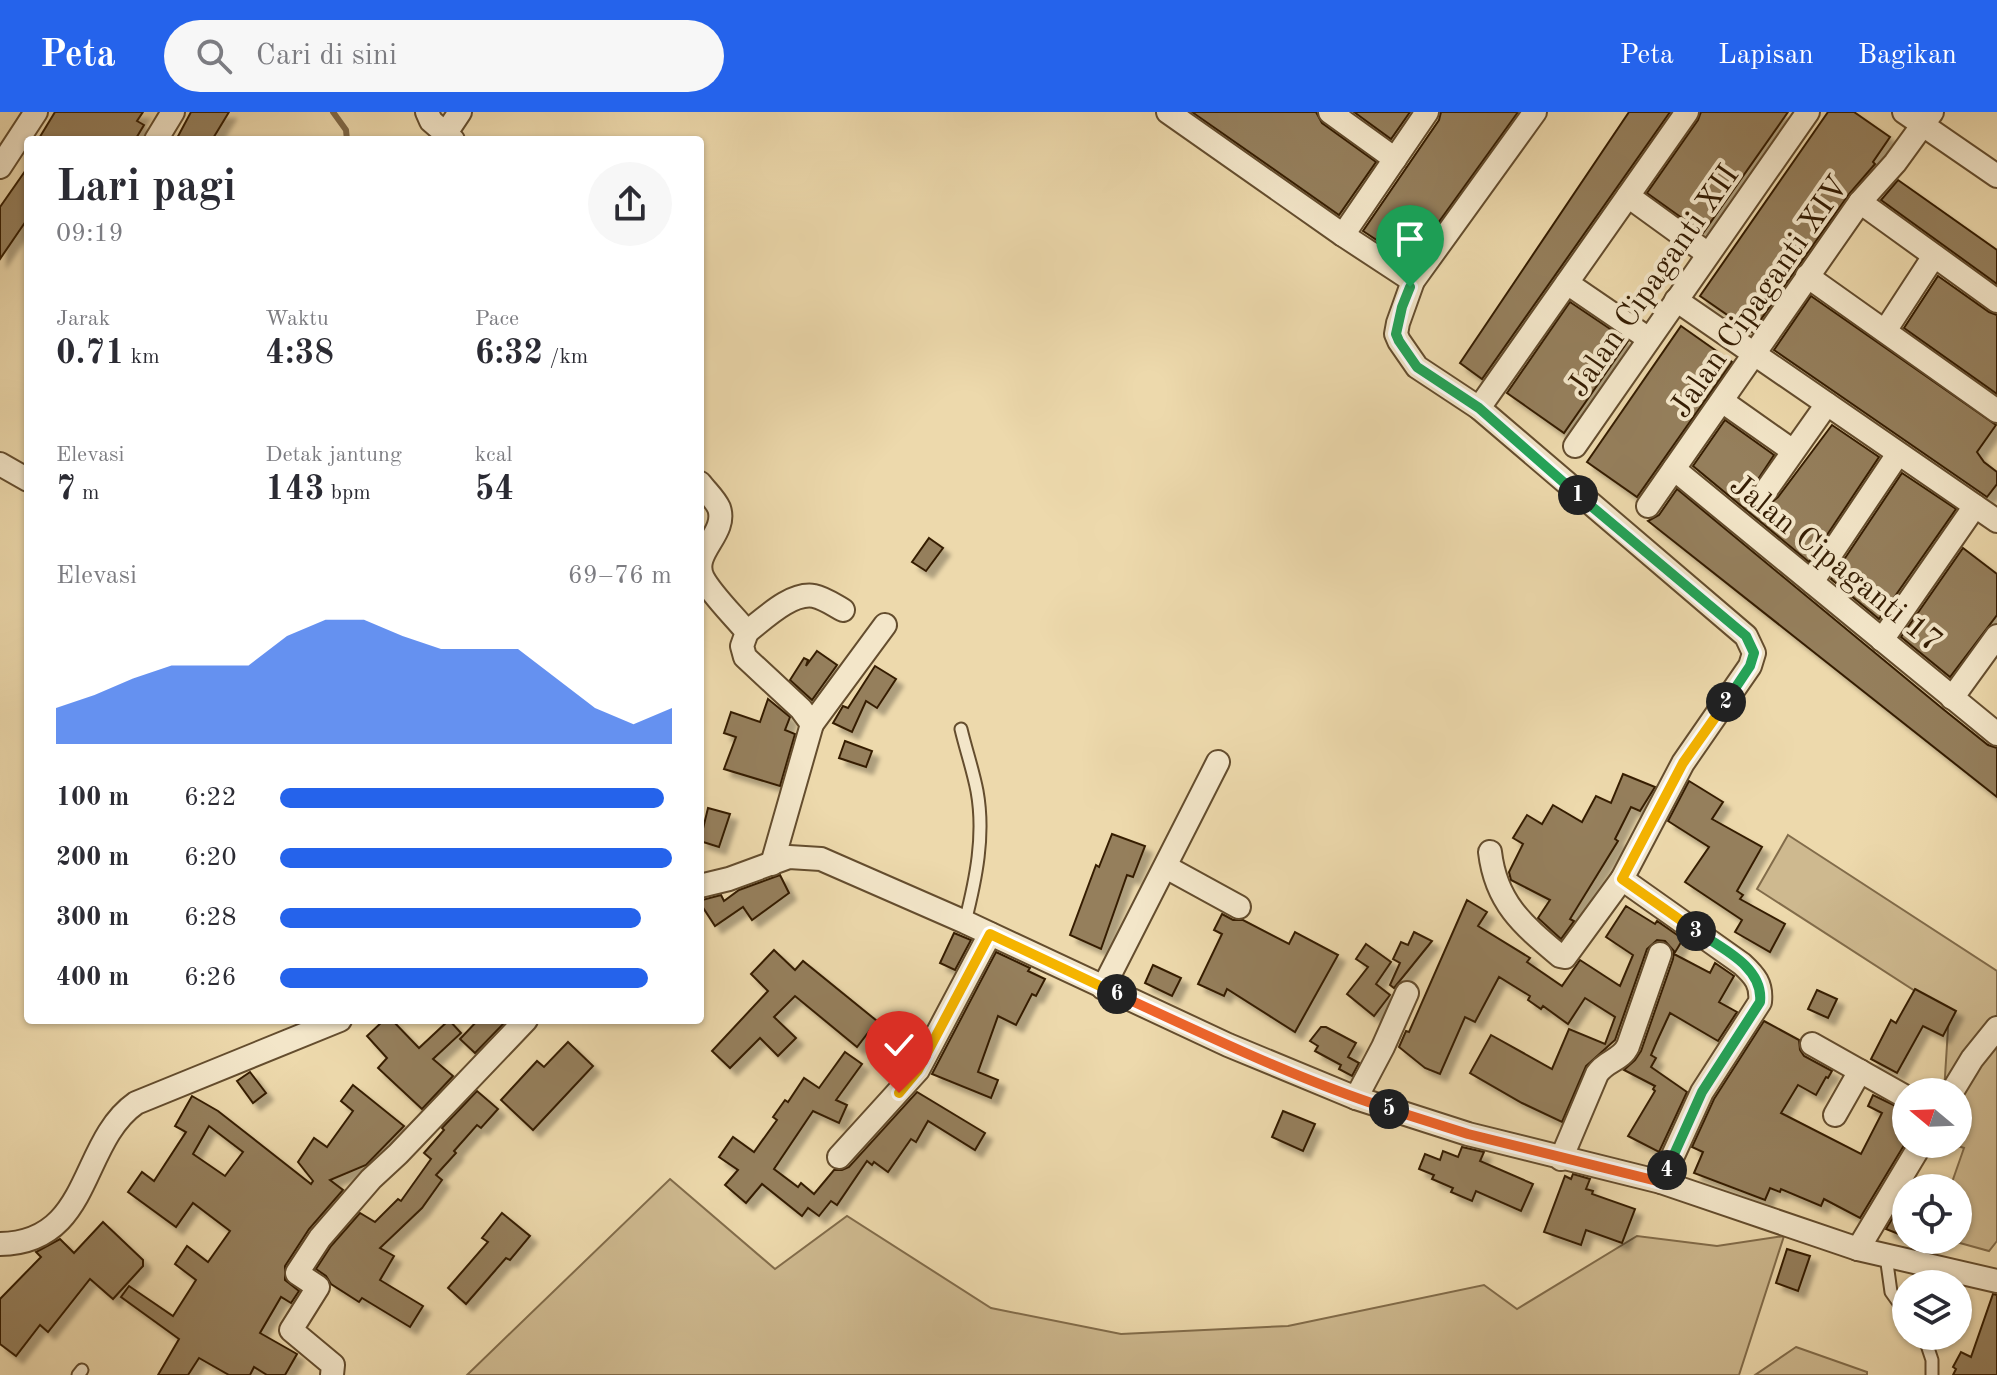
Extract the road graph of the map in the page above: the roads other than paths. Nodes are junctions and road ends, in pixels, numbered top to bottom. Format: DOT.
graph roads {
  1 [pos="36,112"];
  2 [pos="173,112"];
  3 [pos="427,112"];
  4 [pos="460,112"];
  5 [pos="1168,112"];
  6 [pos="1330,112"];
  7 [pos="1427,112"];
  8 [pos="1535,112"];
  9 [pos="1687,112"];
  10 [pos="1808,112"];
  11 [pos="1904,112"];
  12 [pos="1928,119"];
  13 [pos="158,136"];
  14 [pos="449,136"];
  15 [pos="1395,159"];
  16 [pos="0,167"];
  17 [pos="1997,176"];
  18 [pos="1628,196"];
  19 [pos="1860,202"];
  20 [pos="1343,235"];
  21 [pos="1708,254"];
  22 [pos="1934,256"];
  23 [pos="1807,276"];
  24 [pos="1413,281"];
  25 [pos="1567,283"];
  26 [pos="1676,300"];
  27 [pos="1997,301"];
  28 [pos="1885,331"];
  29 [pos="1649,339"];
  30 [pos="1754,354"];
  31 [pos="1722,401"];
  32 [pos="1827,404"];
  33 [pos="1479,408"];
  34 [pos="1997,411"];
  35 [pos="1575,446"];
  36 [pos="1793,451"];
  37 [pos="1898,454"];
  38 [pos="0,464"];
  39 [pos="1674,469"];
  40 [pos="24,478"];
  41 [pos="704,488"];
  42 [pos="1767,489"];
  43 [pos="1648,506"];
  44 [pos="1975,506"];
  45 [pos="1997,521"];
  46 [pos="704,554"];
  47 [pos="704,579"];
  48 [pos="1812,582"];
  49 [pos="843,610"];
  50 [pos="885,625"];
  51 [pos="747,632"];
  52 [pos="1997,636"];
  53 [pos="1882,640"];
  54 [pos="1952,698"];
  55 [pos="812,724"];
  56 [pos="961,729"];
  57 [pos="1997,734"];
  58 [pos="1218,762"];
  59 [pos="1490,852"];
  60 [pos="772,864"];
  61 [pos="1166,867"];
  62 [pos="1622,879"];
  63 [pos="704,885"];
  64 [pos="1239,907"];
  65 [pos="965,922"];
  66 [pos="990,934"];
  67 [pos="1660,954"];
  68 [pos="1103,988"];
  69 [pos="1407,993"];
  70 [pos="330,1024"];
  71 [pos="522,1024"];
  72 [pos="1997,1028"];
  73 [pos="1812,1044"];
  74 [pos="1860,1071"];
  75 [pos="1960,1078"];
  76 [pos="1892,1089"];
  77 [pos="1356,1098"];
  78 [pos="1835,1115"];
  79 [pos="839,1157"];
  80 [pos="1913,1158"];
  81 [pos="1561,1159"];
  82 [pos="1661,1182"];
  83 [pos="0,1244"];
  84 [pos="1858,1249"];
  85 [pos="1886,1256"];
  86 [pos="1997,1281"];
  87 [pos="1892,1293"];
  88 [pos="1929,1350"];
  89 [pos="332,1375"];
  90 [pos="1932,1375"];
  1 -- 16 [label="street"];
  2 -- 13 [label="street"];
  3 -- 14 [label="street"];
  4 -- 14 [label="street"];
  5 -- 20 [label="street"];
  6 -- 15 [label="street"];
  7 -- 15 [label="street"];
  8 -- 24 [label="street"];
  9 -- 18 [label="street"];
  10 -- 21 [label="street, Jalan Cipaganti XII"];
  11 -- 12 [label="street"];
  12 -- 17 [label="street"];
  12 -- 19 [label="street, Jalan Cipaganti XIV"];
  15 -- 20 [label="street"];
  18 -- 21 [label="street"];
  18 -- 25 [label="street"];
  19 -- 22 [label="street"];
  19 -- 23 [label="street, Jalan Cipaganti XIV"];
  20 -- 24 [label="street"];
  21 -- 26 [label="street, Jalan Cipaganti XII"];
  22 -- 27 [label="street"];
  22 -- 28 [label="street"];
  23 -- 28 [label="street"];
  23 -- 30 [label="street, Jalan Cipaganti XIV"];
  24 -- 33 [label="street"];
  25 -- 29 [label="street"];
  25 -- 33 [label="street"];
  26 -- 29 [label="street, Jalan Cipaganti XII"];
  26 -- 30 [label="street"];
  28 -- 34 [label="street"];
  29 -- 35 [label="street, Jalan Cipaganti XII"];
  30 -- 31 [label="street, Jalan Cipaganti XIV"];
  30 -- 32 [label="street"];
  31 -- 36 [label="street"];
  31 -- 39 [label="street, Jalan Cipaganti XIV"];
  32 -- 36 [label="street"];
  32 -- 37 [label="street"];
  33 -- 62 [label="street"];
  36 -- 42 [label="street"];
  37 -- 44 [label="street"];
  37 -- 48 [label="street"];
  38 -- 40 [label="street"];
  39 -- 43 [label="street, Jalan Cipaganti XIV"];
  39 -- 48 [label="street, Jalan Cipaganti 17"];
  41 -- 46 [label="street"];
  44 -- 45 [label="street"];
  44 -- 53 [label="street"];
  47 -- 51 [label="street"];
  48 -- 53 [label="street, Jalan Cipaganti 17"];
  49 -- 51 [label="street"];
  50 -- 55 [label="street"];
  51 -- 55 [label="street"];
  52 -- 54 [label="street"];
  53 -- 54 [label="street, Jalan Cipaganti 17"];
  54 -- 57 [label="street, Jalan Cipaganti 17"];
  55 -- 60 [label="street"];
  56 -- 65 [label="lane"];
  58 -- 61 [label="street"];
  59 -- 62 [label="street"];
  60 -- 63 [label="street"];
  60 -- 65 [label="street"];
  61 -- 64 [label="street"];
  61 -- 68 [label="street"];
  62 -- 82 [label="street"];
  65 -- 66 [label="street"];
  66 -- 68 [label="street"];
  66 -- 79 [label="street"];
  67 -- 81 [label="street"];
  68 -- 77 [label="street"];
  69 -- 77 [label="street"];
  70 -- 83 [label="street"];
  71 -- 89 [label="street"];
  72 -- 75 [label="street"];
  73 -- 74 [label="street"];
  74 -- 76 [label="street"];
  74 -- 78 [label="street"];
  77 -- 81 [label="street"];
  80 -- 84 [label="street"];
  81 -- 82 [label="street"];
  82 -- 84 [label="street"];
  84 -- 85 [label="street"];
  85 -- 86 [label="street"];
  85 -- 87 [label="lane"];
  88 -- 90 [label="lane"];
}
